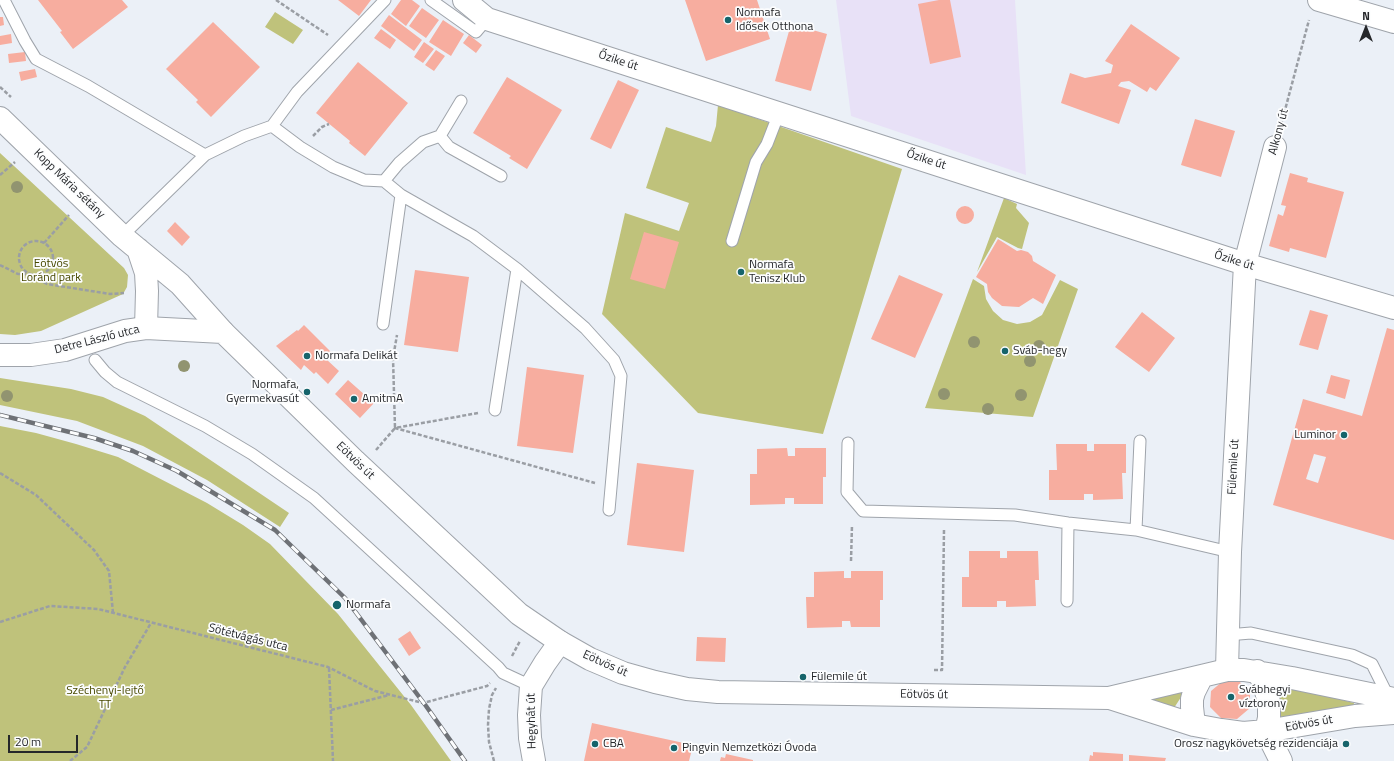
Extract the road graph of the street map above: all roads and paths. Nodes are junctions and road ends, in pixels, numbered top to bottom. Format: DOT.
graph roads {
  1 [pos="4,0"];
  2 [pos="276,0"];
  3 [pos="384,0"];
  4 [pos="431,0"];
  5 [pos="464,0"];
  6 [pos="1315,7"];
  7 [pos="488,19"];
  8 [pos="1394,22"];
  9 [pos="328,35"];
  10 [pos="461,101"];
  11 [pos="779,114"];
  12 [pos="0,118"];
  13 [pos="272,126"];
  14 [pos="440,136"];
  15 [pos="1275,147"];
  16 [pos="205,155"];
  17 [pos="501,176"];
  18 [pos="384,181"];
  19 [pos="400,195"];
  20 [pos="84,198"];
  21 [pos="732,241"];
  22 [pos="130,242"];
  23 [pos="44,243"];
  24 [pos="1245,264"];
  25 [pos="0,265"];
  26 [pos="517,269"];
  27 [pos="29,274"];
  28 [pos="148,291"];
  29 [pos="1394,308"];
  30 [pos="383,324"];
  31 [pos="146,328"];
  32 [pos="223,332"];
  33 [pos="397,334"];
  34 [pos="0,355"];
  35 [pos="95,360"];
  36 [pos="495,410"];
  37 [pos="395,428"];
  38 [pos="1140,441"];
  39 [pos="848,443"];
  40 [pos="374,452"];
  41 [pos="0,473"];
  42 [pos="611,487"];
  43 [pos="609,510"];
  44 [pos="863,511"];
  45 [pos="945,512"];
  46 [pos="1068,523"];
  47 [pos="1136,530"];
  48 [pos="1230,552"];
  49 [pos="851,561"];
  50 [pos="1067,601"];
  51 [pos="113,613"];
  52 [pos="0,622"];
  53 [pos="151,622"];
  54 [pos="1227,635"];
  55 [pos="560,642"];
  56 [pos="328,667"];
  57 [pos="927,670"];
  58 [pos="1227,670"];
  59 [pos="1257,671"];
  60 [pos="503,673"];
  61 [pos="1202,676"];
  62 [pos="487,686"];
  63 [pos="531,686"];
  64 [pos="389,695"];
  65 [pos="1109,698"];
  66 [pos="1393,703"];
  67 [pos="331,710"];
  68 [pos="1194,725"];
  69 [pos="1266,731"];
  70 [pos="70,761"];
  71 [pos="333,761"];
  72 [pos="494,761"];
  73 [pos="534,761"];
  74 [pos="1281,761"];
  1 -- 16 [label="lane"];
  2 -- 9 [label="path"];
  3 -- 13 [label="lane"];
  4 -- 7 [label="lane"];
  5 -- 7 [label="street, Őzike út"];
  6 -- 8 [label="street"];
  6 -- 15 [label="path, Alkony út"];
  7 -- 11 [label="street, Őzike út"];
  10 -- 14 [label="lane"];
  11 -- 21 [label="lane"];
  11 -- 24 [label="street, Őzike út"];
  12 -- 20 [label="street, Kopp Mária sétány"];
  13 -- 16 [label="lane"];
  13 -- 18 [label="lane"];
  14 -- 17 [label="lane"];
  14 -- 18 [label="lane"];
  15 -- 24 [label="street, Alkony út"];
  16 -- 22 [label="lane"];
  18 -- 19 [label="lane"];
  19 -- 26 [label="lane"];
  19 -- 30 [label="lane"];
  20 -- 22 [label="street, Kopp Mária sétány"];
  20 -- 23 [label="path"];
  22 -- 28 [label="street"];
  22 -- 32 [label="street, Eötvös út"];
  23 -- 27 [label="path"];
  23 -- 27 [label="path"];
  24 -- 29 [label="street, Őzike út"];
  24 -- 48 [label="street, Fülemile út"];
  25 -- 27 [label="path"];
  26 -- 36 [label="lane"];
  26 -- 42 [label="lane"];
  27 -- 28 [label="path"];
  28 -- 31 [label="street"];
  31 -- 32 [label="street"];
  31 -- 34 [label="street, Detre László utca"];
  32 -- 55 [label="street, Eötvös út"];
  33 -- 37 [label="path"];
  35 -- 60 [label="lane"];
  36 -- 37 [label="path"];
  37 -- 40 [label="path"];
  37 -- 42 [label="path"];
  38 -- 47 [label="lane"];
  39 -- 44 [label="lane"];
  41 -- 51 [label="path"];
  42 -- 43 [label="lane"];
  44 -- 45 [label="lane"];
  44 -- 49 [label="path"];
  45 -- 46 [label="lane"];
  45 -- 57 [label="path"];
  46 -- 47 [label="lane"];
  46 -- 50 [label="lane"];
  47 -- 48 [label="lane"];
  48 -- 54 [label="street, Fülemile út"];
  51 -- 52 [label="path, Sötétvágás utca"];
  51 -- 53 [label="path, Sötétvágás utca"];
  53 -- 56 [label="path, Sötétvágás utca"];
  53 -- 70 [label="path"];
  54 -- 58 [label="street, Fülemile út"];
  54 -- 66 [label="lane"];
  55 -- 63 [label="street, Hegyhát út"];
  55 -- 65 [label="street, Eötvös út"];
  56 -- 64 [label="path, Sötétvágás utca"];
  56 -- 67 [label="path"];
  58 -- 59 [label="street, Eötvös út"];
  58 -- 61 [label="street, Eötvös út"];
  59 -- 66 [label="street, Eötvös út"];
  59 -- 69 [label="street"];
  60 -- 63 [label="lane"];
  60 -- 72 [label="path"];
  61 -- 65 [label="street, Eötvös út"];
  61 -- 68 [label="street"];
  62 -- 64 [label="path, Sötétvágás utca"];
  63 -- 73 [label="street, Hegyhát út"];
  64 -- 67 [label="path"];
  65 -- 68 [label="street, Eötvös út"];
  66 -- 69 [label="street, Eötvös út"];
  67 -- 71 [label="path"];
  68 -- 69 [label="street, Eötvös út"];
  69 -- 74 [label="street"];
}
